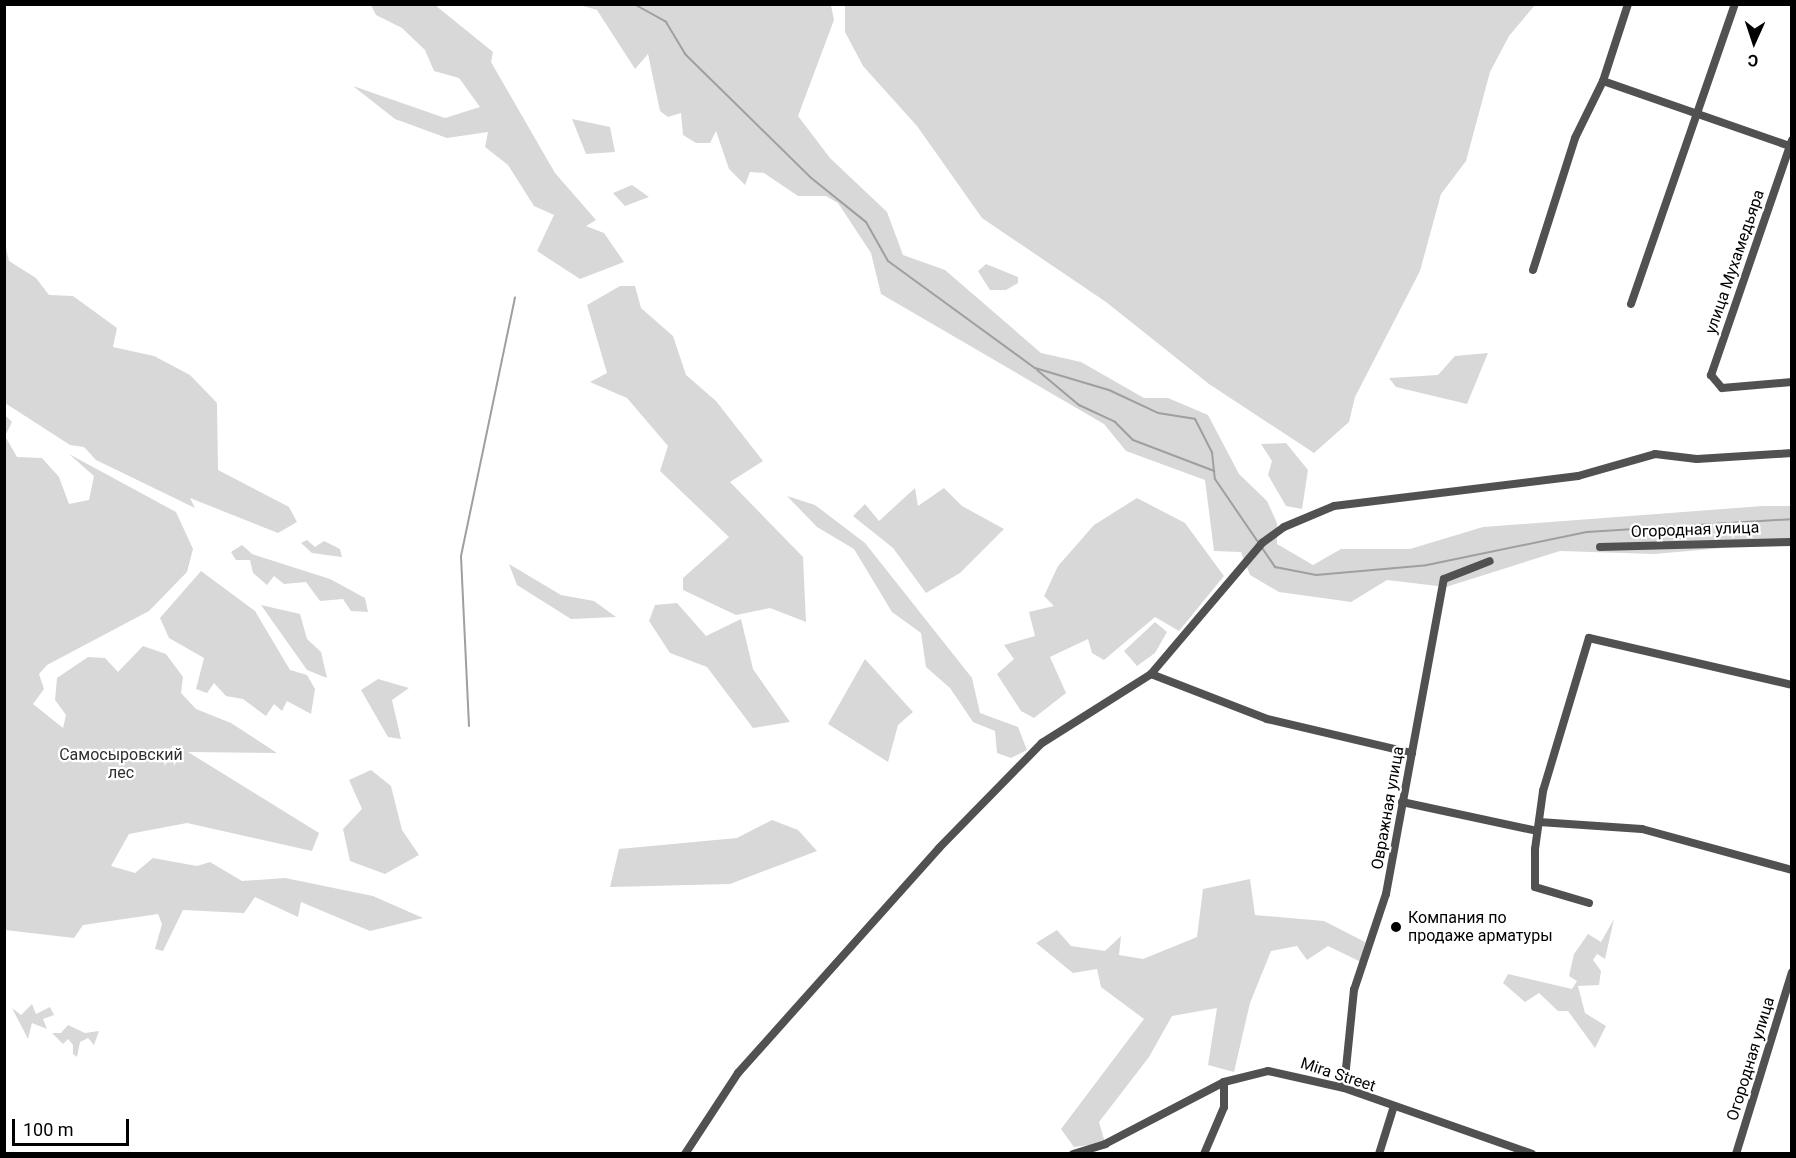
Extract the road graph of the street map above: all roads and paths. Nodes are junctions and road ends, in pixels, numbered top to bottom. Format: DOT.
graph roads {
  1 [pos="1628,4"];
  2 [pos="1735,4"];
  3 [pos="1603,81"];
  4 [pos="1695,117"];
  5 [pos="1791,144"];
  6 [pos="1533,270"];
  7 [pos="1631,304"];
  8 [pos="1791,382"];
  9 [pos="1791,453"];
  10 [pos="1791,542"];
  11 [pos="1600,547"];
  12 [pos="1490,561"];
  13 [pos="1152,674"];
  14 [pos="1791,685"];
  15 [pos="1412,753"];
  16 [pos="1402,802"];
  17 [pos="1538,826"];
  18 [pos="1791,870"];
  19 [pos="1589,903"];
  20 [pos="1791,972"];
  21 [pos="1224,1082"];
  22 [pos="1344,1088"];
  23 [pos="1393,1109"];
  24 [pos="685,1154"];
  25 [pos="1073,1154"];
  26 [pos="1204,1154"];
  27 [pos="1379,1154"];
  28 [pos="1532,1154"];
  29 [pos="1736,1154"];
  1 -- 3 [label="street"];
  2 -- 4 [label="street"];
  3 -- 4 [label="street, улица Мухамедьяра"];
  3 -- 6 [label="street"];
  4 -- 5 [label="street, улица Мухамедьяра"];
  4 -- 7 [label="street"];
  5 -- 8 [label="street, улица Мухамедьяра"];
  9 -- 13 [label="street"];
  10 -- 11 [label="street, Огородная улица"];
  12 -- 15 [label="street, Овражная улица"];
  13 -- 15 [label="street"];
  13 -- 24 [label="street"];
  14 -- 17 [label="street"];
  15 -- 16 [label="street, Овражная улица"];
  16 -- 17 [label="street"];
  16 -- 22 [label="street, Овражная улица"];
  17 -- 18 [label="street"];
  17 -- 19 [label="street"];
  20 -- 29 [label="street, Огородная улица"];
  21 -- 22 [label="street, Mira Street"];
  21 -- 25 [label="street, Mira Street"];
  21 -- 26 [label="street"];
  22 -- 23 [label="street, Mira Street"];
  23 -- 27 [label="street"];
  23 -- 28 [label="street, Mira Street"];
}
